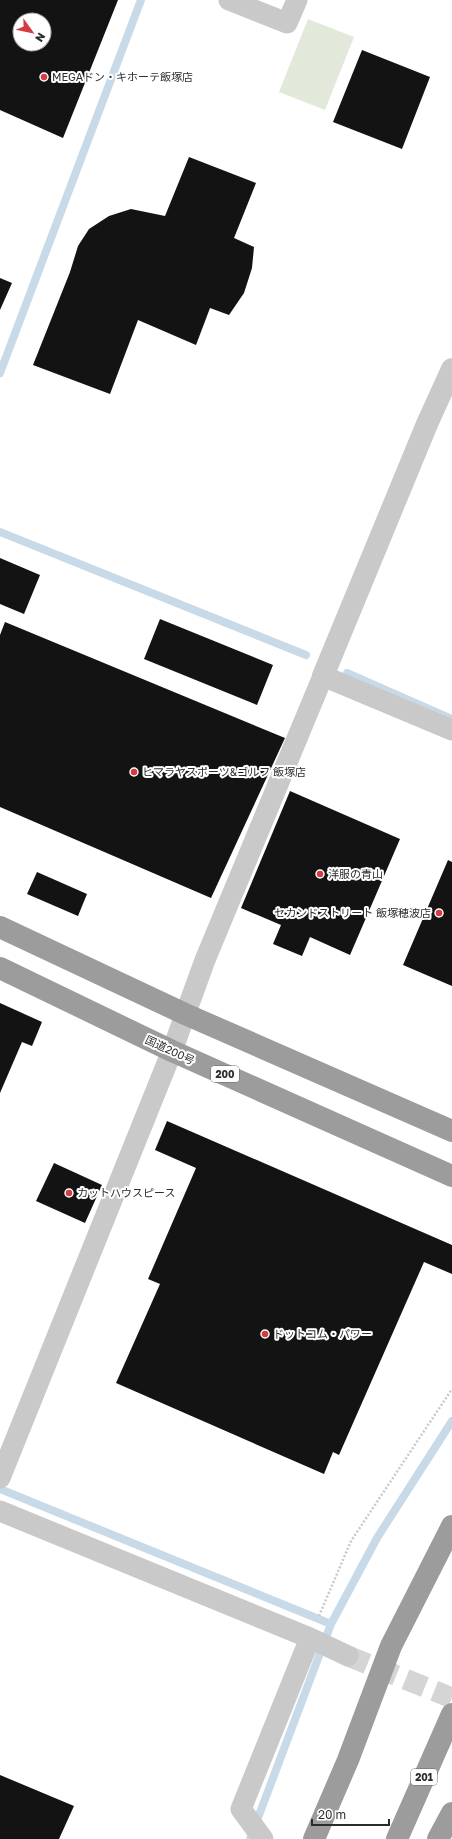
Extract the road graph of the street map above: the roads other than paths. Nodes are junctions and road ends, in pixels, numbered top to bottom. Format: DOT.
graph roads {
  1 [pos="229,0"];
  2 [pos="297,0"];
  3 [pos="452,369"];
  4 [pos="323,676"];
  5 [pos="452,730"];
  6 [pos="0,928"];
  7 [pos="0,968"];
  8 [pos="185,1014"];
  9 [pos="172,1051"];
  10 [pos="452,1131"];
  11 [pos="452,1176"];
  12 [pos="0,1478"];
  13 [pos="0,1511"];
  14 [pos="452,1526"];
  15 [pos="452,1714"];
  16 [pos="452,1813"];
  17 [pos="256,1828"];
  18 [pos="314,1839"];
  19 [pos="397,1839"];
  20 [pos="438,1839"];
  1 -- 2 [label="street"];
  3 -- 4 [label="street"];
  4 -- 5 [label="street"];
  4 -- 8 [label="street"];
  6 -- 8 [label="highway"];
  7 -- 9 [label="highway, 国道200号 / 200"];
  8 -- 9 [label="street"];
  8 -- 10 [label="highway"];
  9 -- 11 [label="highway, 国道200号 / 200"];
  9 -- 12 [label="street"];
  13 -- 17 [label="street"];
  14 -- 18 [label="highway"];
  15 -- 19 [label="highway, 201"];
  16 -- 20 [label="highway"];
}
